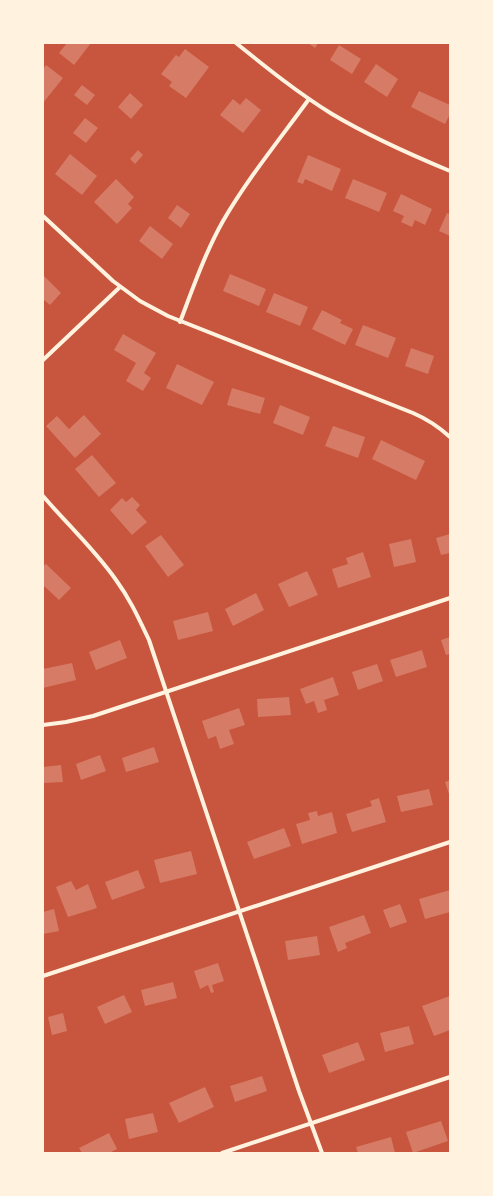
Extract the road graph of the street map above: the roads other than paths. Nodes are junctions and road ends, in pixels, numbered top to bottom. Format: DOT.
graph roads {
  1 [pos="236,43"];
  2 [pos="309,99"];
  3 [pos="450,171"];
  4 [pos="43,216"];
  5 [pos="120,287"];
  6 [pos="180,322"];
  7 [pos="43,360"];
  8 [pos="450,437"];
  9 [pos="43,496"];
  10 [pos="450,598"];
  11 [pos="167,692"];
  12 [pos="43,725"];
  13 [pos="450,842"];
  14 [pos="240,912"];
  15 [pos="43,976"];
  16 [pos="450,1077"];
  17 [pos="311,1124"];
  18 [pos="222,1153"];
  19 [pos="322,1153"];
  1 -- 2 [label="street"];
  2 -- 3 [label="street"];
  2 -- 6 [label="street"];
  4 -- 5 [label="street"];
  5 -- 6 [label="street"];
  5 -- 7 [label="street"];
  6 -- 8 [label="street"];
  9 -- 11 [label="street"];
  10 -- 11 [label="street"];
  11 -- 12 [label="street"];
  11 -- 14 [label="street"];
  13 -- 14 [label="street"];
  14 -- 15 [label="street"];
  14 -- 17 [label="street"];
  16 -- 17 [label="street"];
  17 -- 18 [label="street"];
  17 -- 19 [label="street"];
}
